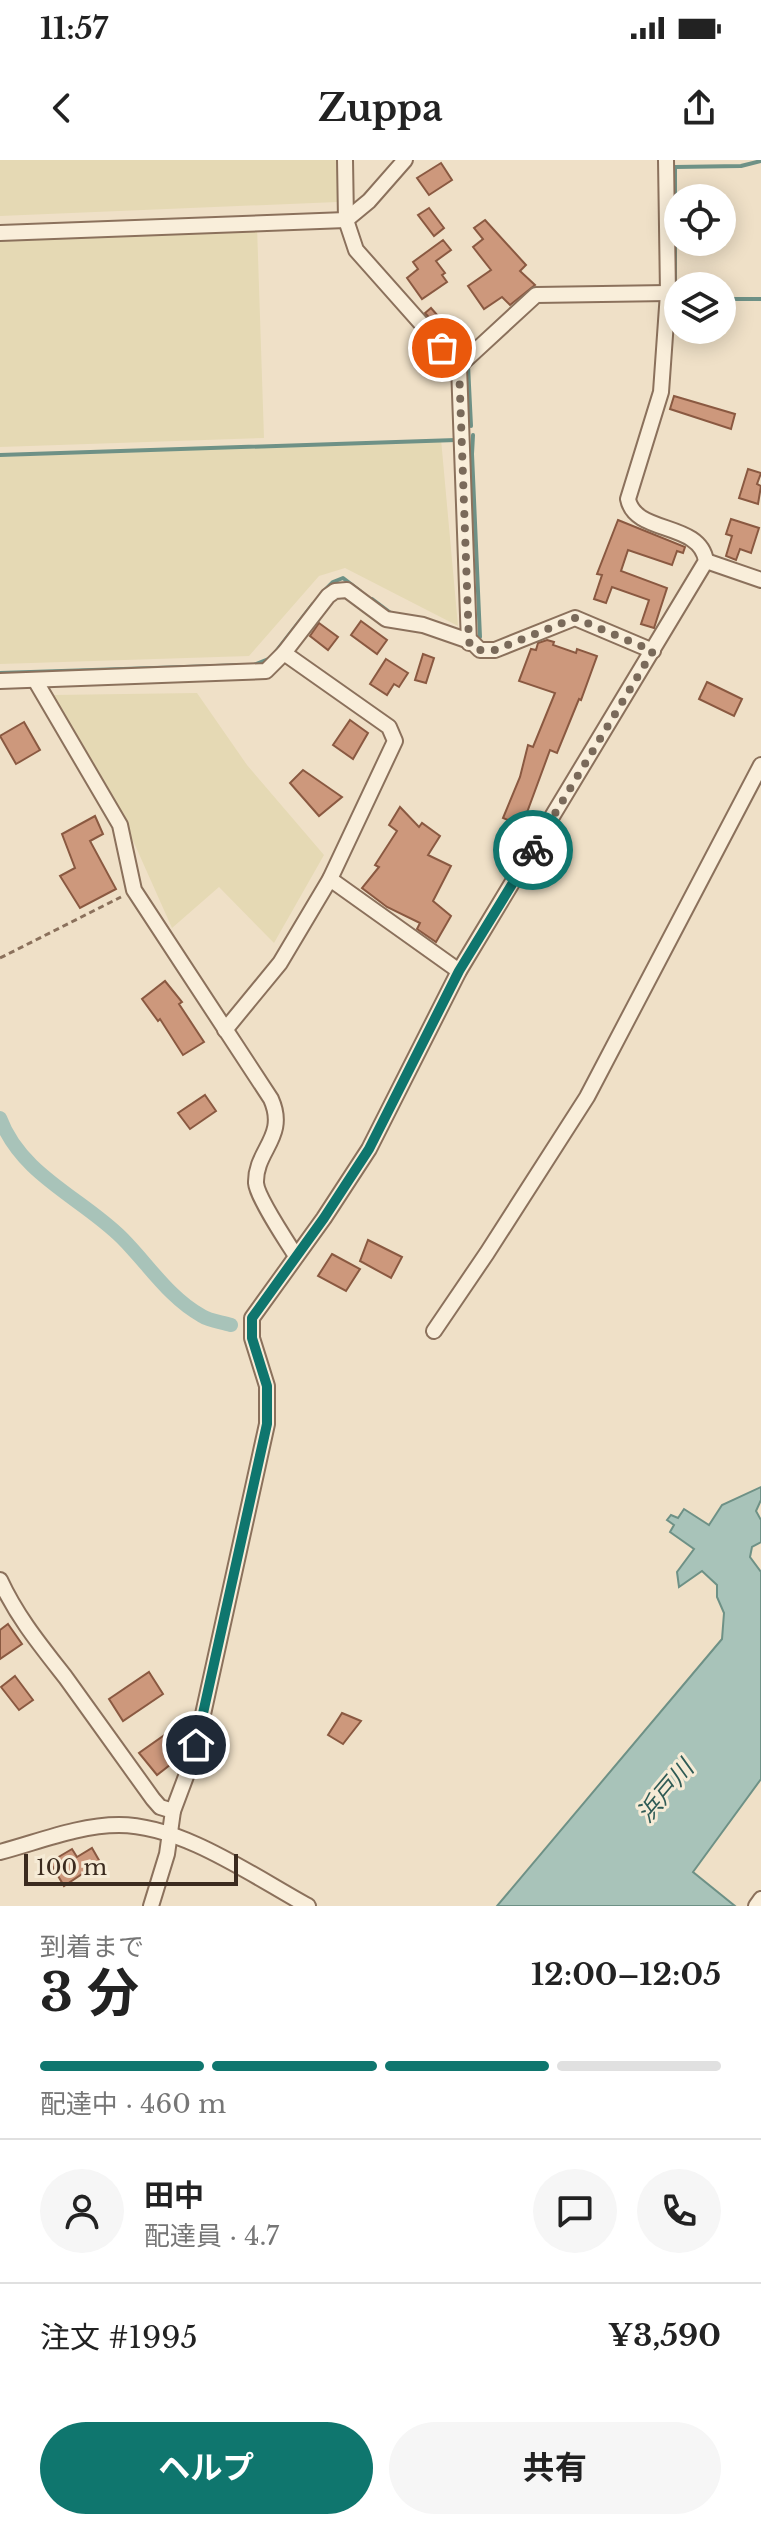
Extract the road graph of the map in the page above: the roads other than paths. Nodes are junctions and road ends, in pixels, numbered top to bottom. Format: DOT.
graph roads {
  1 [pos="345,160"];
  2 [pos="405,160"];
  3 [pos="666,160"];
  4 [pos="346,220"];
  5 [pos="0,233"];
  6 [pos="668,272"];
  7 [pos="664,293"];
  8 [pos="664,344"];
  9 [pos="459,366"];
  10 [pos="706,561"];
  11 [pos="761,580"];
  12 [pos="469,643"];
  13 [pos="653,651"];
  14 [pos="284,653"];
  15 [pos="35,680"];
  16 [pos="0,681"];
  17 [pos="761,765"];
  18 [pos="330,879"];
  19 [pos="459,971"];
  20 [pos="225,1030"];
  21 [pos="296,1256"];
  22 [pos="434,1331"];
  23 [pos="0,1580"];
  24 [pos="6,1610"];
  25 [pos="173,1811"];
  26 [pos="171,1833"];
  27 [pos="0,1852"];
  28 [pos="151,1906"];
  29 [pos="308,1906"];
  1 -- 4 [label="street"];
  2 -- 4 [label="street"];
  3 -- 6 [label="street"];
  4 -- 5 [label="street"];
  4 -- 9 [label="street"];
  7 -- 9 [label="street"];
  8 -- 10 [label="street"];
  9 -- 12 [label="street"];
  10 -- 11 [label="street"];
  10 -- 13 [label="street"];
  12 -- 13 [label="street"];
  12 -- 14 [label="street"];
  13 -- 19 [label="street"];
  14 -- 15 [label="street"];
  14 -- 18 [label="street"];
  15 -- 16 [label="street"];
  15 -- 20 [label="street"];
  17 -- 22 [label="street"];
  18 -- 19 [label="street"];
  18 -- 20 [label="street"];
  19 -- 21 [label="street"];
  20 -- 21 [label="street"];
  21 -- 25 [label="street"];
  23 -- 24 [label="street"];
  24 -- 25 [label="street"];
  25 -- 26 [label="street"];
  26 -- 27 [label="street"];
  26 -- 28 [label="street"];
  26 -- 29 [label="street"];
}
